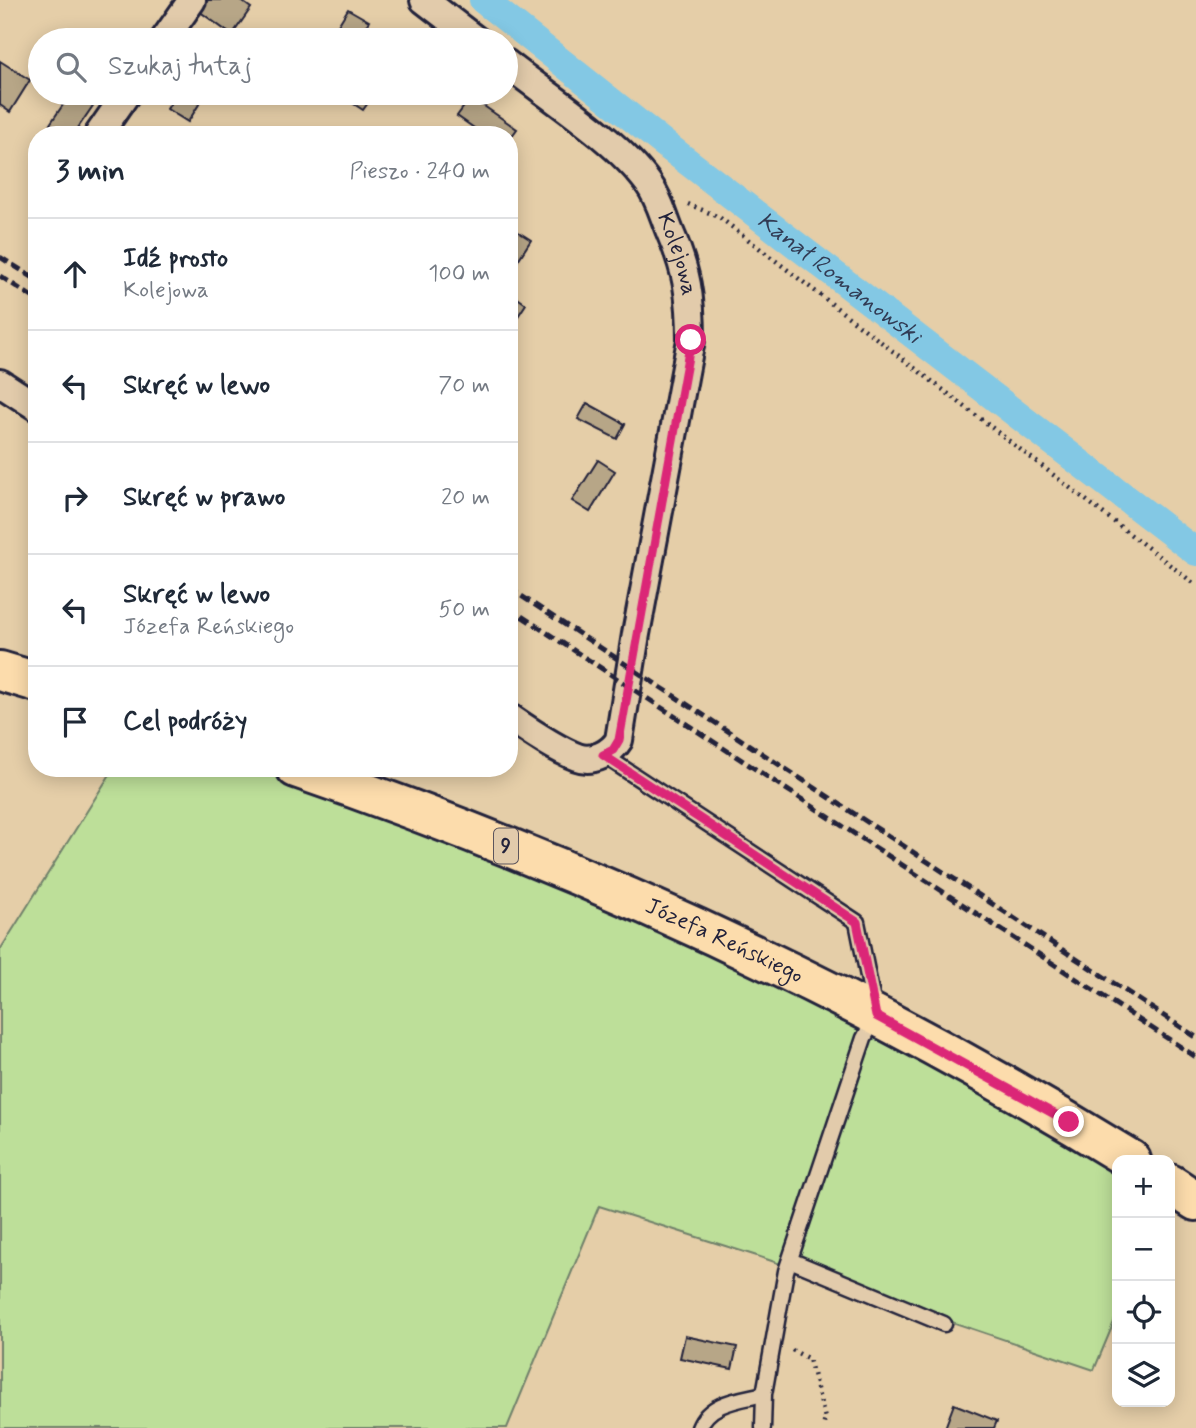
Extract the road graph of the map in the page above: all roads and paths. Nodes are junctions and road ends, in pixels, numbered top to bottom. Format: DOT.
graph roads {
  1 [pos="192,0"];
  2 [pos="424,0"];
  3 [pos="172,28"];
  4 [pos="460,28"];
  5 [pos="518,73"];
  6 [pos="119,105"];
  7 [pos="104,126"];
  8 [pos="660,205"];
  9 [pos="0,383"];
  10 [pos="28,401"];
  11 [pos="1196,585"];
  12 [pos="0,671"];
  13 [pos="28,679"];
  14 [pos="518,722"];
  15 [pos="603,755"];
  16 [pos="321,777"];
  17 [pos="876,1016"];
  18 [pos="1123,1155"];
  19 [pos="1175,1187"];
  20 [pos="1196,1201"];
  21 [pos="790,1260"];
  22 [pos="944,1324"];
  23 [pos="773,1340"];
  24 [pos="764,1394"];
  25 [pos="699,1428"];
  26 [pos="763,1428"];
  27 [pos="823,1428"];
  1 -- 3 [label="street"];
  2 -- 4 [label="street"];
  5 -- 8 [label="street, Kolejowa"];
  6 -- 7 [label="street"];
  8 -- 11 [label="path"];
  8 -- 15 [label="street, Kolejowa"];
  9 -- 10 [label="street"];
  12 -- 13 [label="main road"];
  14 -- 15 [label="street"];
  15 -- 17 [label="lane"];
  16 -- 17 [label="main road, Józefa Reńskiego / 9"];
  17 -- 18 [label="main road, Józefa Reńskiego / 9"];
  17 -- 21 [label="lane"];
  19 -- 20 [label="main road"];
  21 -- 22 [label="lane"];
  21 -- 23 [label="lane"];
  23 -- 24 [label="lane"];
  23 -- 27 [label="path"];
  24 -- 25 [label="lane"];
  24 -- 26 [label="lane"];
}
